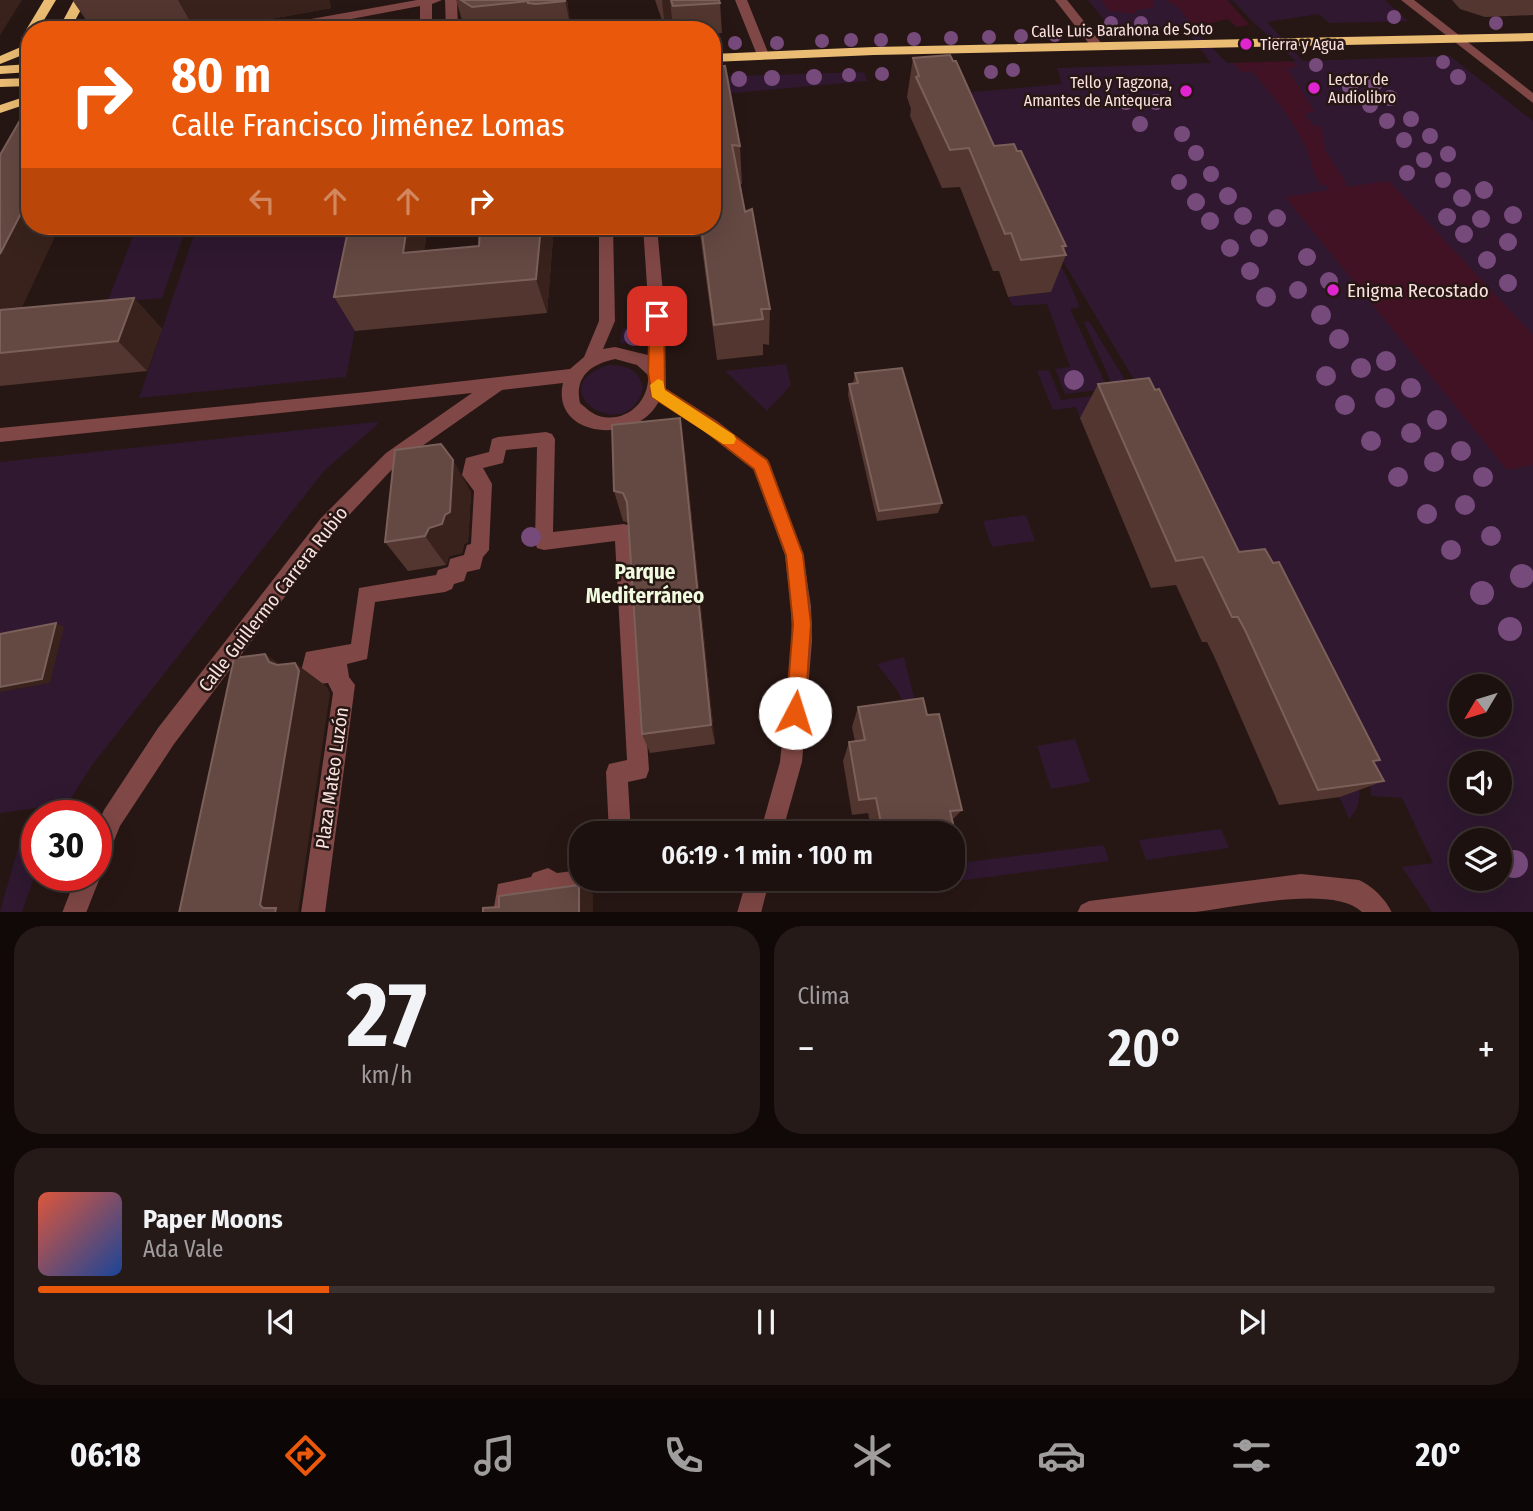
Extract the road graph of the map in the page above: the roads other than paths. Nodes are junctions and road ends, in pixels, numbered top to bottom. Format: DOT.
graph roads {
  1 [pos="50,0"];
  2 [pos="80,0"];
  3 [pos="451,0"];
  4 [pos="741,0"];
  5 [pos="1062,0"];
  6 [pos="1407,0"];
  7 [pos="431,1"];
  8 [pos="37,21"];
  9 [pos="69,21"];
  10 [pos="321,21"];
  11 [pos="428,21"];
  12 [pos="452,21"];
  13 [pos="1452,37"];
  14 [pos="1533,37"];
  15 [pos="1098,47"];
  16 [pos="21,50"];
  17 [pos="763,55"];
  18 [pos="721,57"];
  19 [pos="0,60"];
  20 [pos="21,69"];
  21 [pos="0,70"];
  22 [pos="21,82"];
  23 [pos="0,83"];
  24 [pos="1533,99"];
  25 [pos="21,102"];
  26 [pos="0,109"];
  27 [pos="606,235"];
  28 [pos="651,235"];
  29 [pos="590,359"];
  30 [pos="573,375"];
  31 [pos="656,382"];
  32 [pos="498,384"];
  33 [pos="0,435"];
  34 [pos="112,818"];
  35 [pos="619,821"];
  36 [pos="774,821"];
  37 [pos="569,883"];
  38 [pos="83,891"];
  39 [pos="755,891"];
  40 [pos="75,912"];
  41 [pos="313,912"];
  42 [pos="505,912"];
  43 [pos="749,912"];
  44 [pos="1089,912"];
  45 [pos="1380,912"];
  1 -- 8 [label="main road"];
  2 -- 9 [label="main road"];
  3 -- 12 [label="street"];
  4 -- 17 [label="street"];
  5 -- 15 [label="street"];
  6 -- 13 [label="street"];
  7 -- 10 [label="street"];
  7 -- 11 [label="street"];
  13 -- 14 [label="main road, Calle Luis Barahona de Soto"];
  13 -- 15 [label="main road, Calle Luis Barahona de Soto"];
  13 -- 24 [label="street"];
  15 -- 17 [label="main road, Calle Luis Barahona de Soto"];
  16 -- 19 [label="main road"];
  17 -- 18 [label="main road, Calle Luis Barahona de Soto"];
  20 -- 21 [label="main road"];
  22 -- 23 [label="main road"];
  25 -- 26 [label="main road"];
  27 -- 29 [label="street"];
  28 -- 31 [label="street"];
  29 -- 30 [label="street"];
  29 -- 31 [label="street"];
  30 -- 31 [label="street"];
  30 -- 32 [label="street, Calle Guillermo Carrera Rubio"];
  31 -- 36 [label="street"];
  32 -- 33 [label="street, Calle Guillermo Carrera Rubio"];
  32 -- 34 [label="street, Calle Guillermo Carrera Rubio"];
  35 -- 41 [label="street, Plaza Mateo Luzón"];
  37 -- 42 [label="street"];
  38 -- 40 [label="street"];
  39 -- 43 [label="street"];
  44 -- 45 [label="street"];
}
